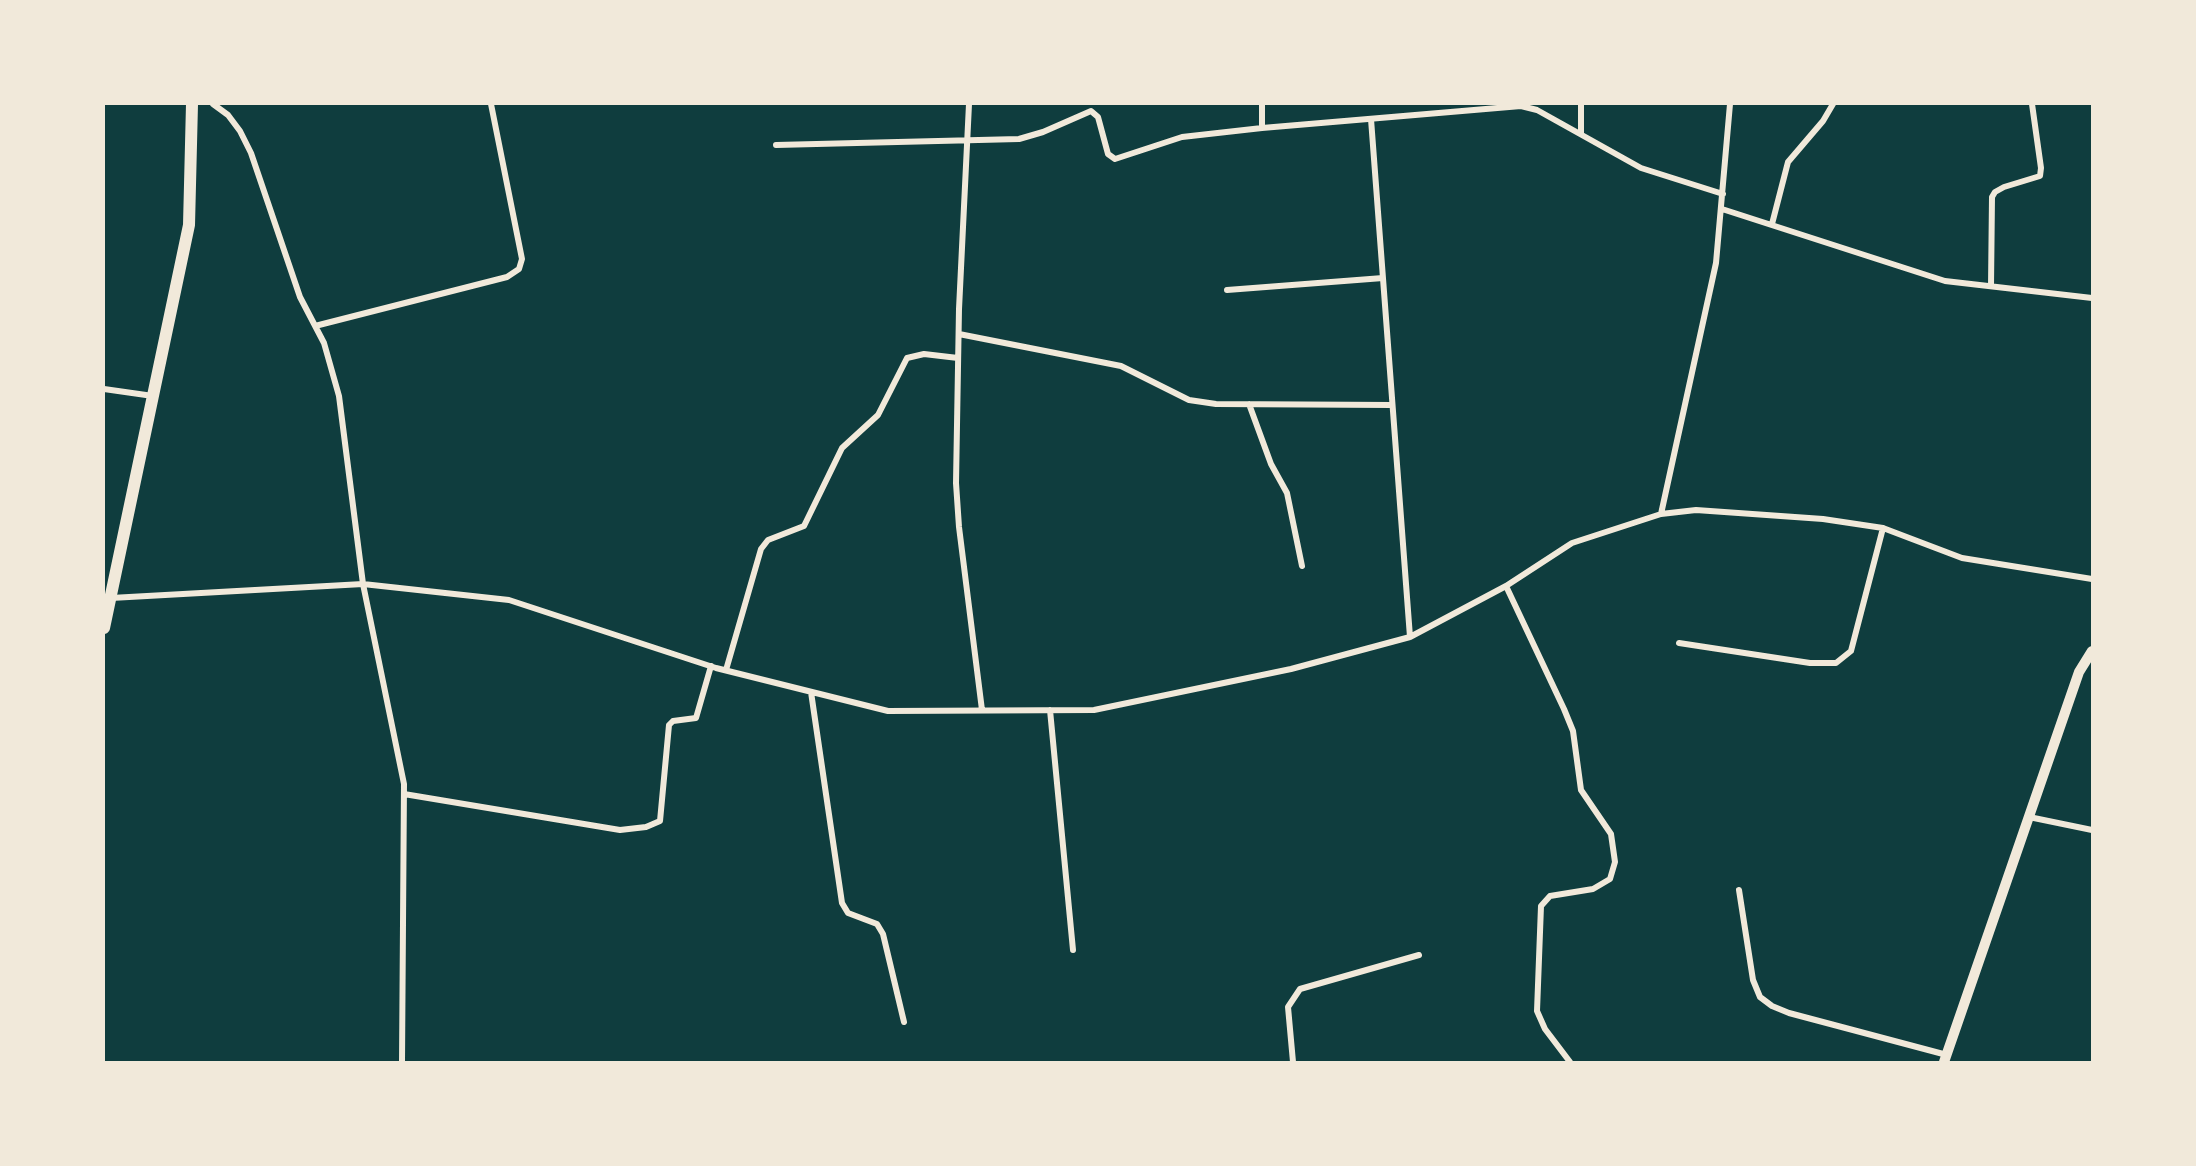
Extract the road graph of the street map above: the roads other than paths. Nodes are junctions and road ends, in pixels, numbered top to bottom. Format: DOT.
graph roads {
  1 [pos="192,104"];
  2 [pos="213,104"];
  3 [pos="491,104"];
  4 [pos="969,104"];
  5 [pos="1262,104"];
  6 [pos="1581,104"];
  7 [pos="1730,104"];
  8 [pos="1833,104"];
  9 [pos="2032,104"];
  10 [pos="1371,119"];
  11 [pos="1262,128"];
  12 [pos="1581,134"];
  13 [pos="968,141"];
  14 [pos="776,145"];
  15 [pos="1723,194"];
  16 [pos="1722,209"];
  17 [pos="1772,224"];
  18 [pos="1383,279"];
  19 [pos="1991,286"];
  20 [pos="1227,290"];
  21 [pos="2092,298"];
  22 [pos="315,326"];
  23 [pos="959,334"];
  24 [pos="958,358"];
  25 [pos="104,389"];
  26 [pos="153,396"];
  27 [pos="1249,405"];
  28 [pos="1392,405"];
  29 [pos="1661,514"];
  30 [pos="1883,528"];
  31 [pos="1302,566"];
  32 [pos="2092,579"];
  33 [pos="363,584"];
  34 [pos="1506,586"];
  35 [pos="107,598"];
  36 [pos="104,628"];
  37 [pos="1410,637"];
  38 [pos="1679,643"];
  39 [pos="2092,651"];
  40 [pos="711,666"];
  41 [pos="726,670"];
  42 [pos="811,692"];
  43 [pos="981,710"];
  44 [pos="1050,710"];
  45 [pos="404,794"];
  46 [pos="2029,817"];
  47 [pos="2092,830"];
  48 [pos="1739,890"];
  49 [pos="1074,950"];
  50 [pos="1419,955"];
  51 [pos="904,1022"];
  52 [pos="1945,1059"];
  53 [pos="402,1062"];
  54 [pos="1293,1062"];
  55 [pos="1570,1062"];
  1 -- 26 [label="main road"];
  2 -- 22 [label="street"];
  3 -- 22 [label="street"];
  4 -- 13 [label="street"];
  5 -- 11 [label="street"];
  6 -- 12 [label="street"];
  7 -- 15 [label="street"];
  8 -- 17 [label="street"];
  9 -- 19 [label="street"];
  10 -- 11 [label="street"];
  10 -- 12 [label="street"];
  10 -- 18 [label="street"];
  11 -- 13 [label="street"];
  12 -- 15 [label="street"];
  13 -- 14 [label="street"];
  13 -- 23 [label="street"];
  15 -- 16 [label="street"];
  16 -- 17 [label="street"];
  16 -- 29 [label="street"];
  17 -- 19 [label="street"];
  18 -- 20 [label="street"];
  18 -- 28 [label="street"];
  19 -- 21 [label="street"];
  22 -- 33 [label="street"];
  23 -- 24 [label="street"];
  23 -- 27 [label="street"];
  24 -- 41 [label="street"];
  24 -- 43 [label="street"];
  25 -- 26 [label="street"];
  26 -- 35 [label="main road"];
  27 -- 28 [label="street"];
  27 -- 31 [label="street"];
  28 -- 37 [label="street"];
  29 -- 30 [label="street"];
  29 -- 34 [label="street"];
  30 -- 32 [label="street"];
  30 -- 38 [label="street"];
  33 -- 35 [label="street"];
  33 -- 40 [label="street"];
  33 -- 45 [label="street"];
  34 -- 37 [label="street"];
  34 -- 55 [label="street"];
  35 -- 36 [label="main road"];
  37 -- 44 [label="street"];
  39 -- 46 [label="street"];
  40 -- 41 [label="street"];
  40 -- 45 [label="street"];
  41 -- 42 [label="street"];
  42 -- 43 [label="street"];
  42 -- 51 [label="street"];
  43 -- 44 [label="street"];
  44 -- 49 [label="street"];
  45 -- 53 [label="street"];
  46 -- 47 [label="street"];
  46 -- 52 [label="street"];
  48 -- 52 [label="street"];
  50 -- 54 [label="street"];
}
